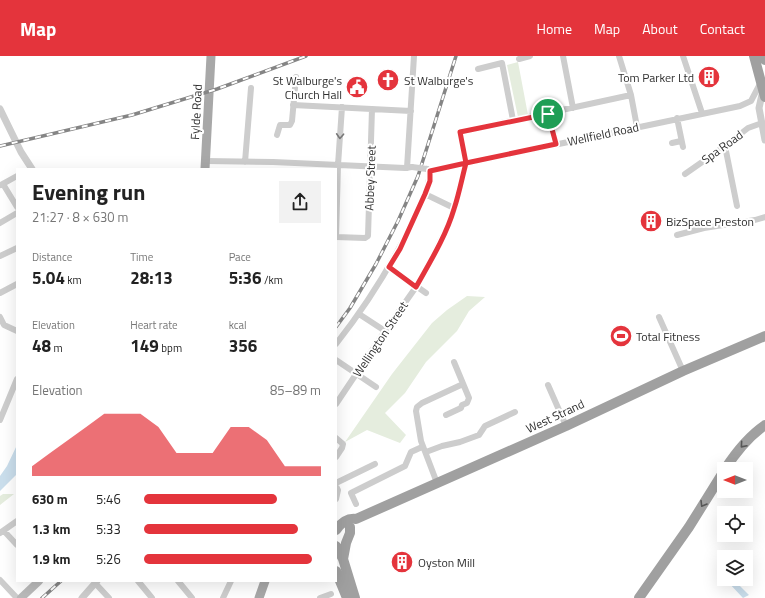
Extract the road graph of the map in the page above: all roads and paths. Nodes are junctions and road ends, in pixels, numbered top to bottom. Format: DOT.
graph roads {
  1 [pos="211,56"];
  2 [pos="414,56"];
  3 [pos="530,56"];
  4 [pos="563,56"];
  5 [pos="619,56"];
  6 [pos="683,56"];
  7 [pos="754,56"];
  8 [pos="764,56"];
  9 [pos="519,59"];
  10 [pos="765,60"];
  11 [pos="478,69"];
  12 [pos="296,77"];
  13 [pos="251,88"];
  14 [pos="763,90"];
  15 [pos="631,95"];
  16 [pos="751,101"];
  17 [pos="293,105"];
  18 [pos="342,107"];
  19 [pos="574,108"];
  20 [pos="759,108"];
  21 [pos="0,109"];
  22 [pos="372,109"];
  23 [pos="411,111"];
  24 [pos="702,113"];
  25 [pos="548,114"];
  26 [pos="677,118"];
  27 [pos="513,120"];
  28 [pos="762,123"];
  29 [pos="637,127"];
  30 [pos="277,135"];
  31 [pos="765,140"];
  32 [pos="672,143"];
  33 [pos="556,144"];
  34 [pos="725,146"];
  35 [pos="245,162"];
  36 [pos="466,163"];
  37 [pos="206,165"];
  38 [pos="338,165"];
  39 [pos="288,166"];
  40 [pos="370,166"];
  41 [pos="410,167"];
  42 [pos="30,168"];
  43 [pos="428,170"];
  44 [pos="685,174"];
  45 [pos="16,177"];
  46 [pos="1,185"];
  47 [pos="425,194"];
  48 [pos="337,201"];
  49 [pos="16,206"];
  50 [pos="737,206"];
  51 [pos="454,208"];
  52 [pos="16,214"];
  53 [pos="765,217"];
  54 [pos="0,223"];
  55 [pos="677,235"];
  56 [pos="337,237"];
  57 [pos="16,248"];
  58 [pos="0,256"];
  59 [pos="389,267"];
  60 [pos="16,285"];
  61 [pos="416,287"];
  62 [pos="0,293"];
  63 [pos="426,293"];
  64 [pos="359,314"];
  65 [pos="0,317"];
  66 [pos="659,317"];
  67 [pos="16,330"];
  68 [pos="385,330"];
  69 [pos="765,336"];
  70 [pos="337,343"];
  71 [pos="337,361"];
  72 [pos="454,362"];
  73 [pos="683,372"];
  74 [pos="356,373"];
  75 [pos="16,381"];
  76 [pos="463,384"];
  77 [pos="548,384"];
  78 [pos="376,387"];
  79 [pos="337,402"];
  80 [pos="515,412"];
  81 [pos="446,415"];
  82 [pos="0,420"];
  83 [pos="765,425"];
  84 [pos="566,426"];
  85 [pos="337,439"];
  86 [pos="424,450"];
  87 [pos="337,455"];
  88 [pos="730,462"];
  89 [pos="375,464"];
  90 [pos="337,482"];
  91 [pos="437,483"];
  92 [pos="717,483"];
  93 [pos="356,504"];
  94 [pos="356,519"];
  95 [pos="16,522"];
  96 [pos="337,528"];
  97 [pos="350,528"];
  98 [pos="2,532"];
  99 [pos="16,543"];
  100 [pos="337,544"];
  101 [pos="339,559"];
  102 [pos="338,574"];
  103 [pos="0,580"];
  104 [pos="38,582"];
  105 [pos="96,582"];
  106 [pos="139,582"];
  107 [pos="179,582"];
  108 [pos="265,582"];
  109 [pos="230,584"];
  110 [pos="342,592"];
  111 [pos="641,596"];
  112 [pos="17,598"];
  113 [pos="21,598"];
  114 [pos="82,598"];
  115 [pos="109,598"];
  116 [pos="152,598"];
  117 [pos="192,598"];
  118 [pos="223,598"];
  119 [pos="259,598"];
  120 [pos="320,598"];
  121 [pos="355,598"];
  1 -- 37 [label="main road, Fylde Road"];
  2 -- 23 [label="street"];
  3 -- 9 [label="street"];
  4 -- 19 [label="street"];
  5 -- 15 [label="street"];
  6 -- 24 [label="street"];
  7 -- 14 [label="highway"];
  8 -- 10 [label="highway"];
  11 -- 27 [label="street"];
  12 -- 17 [label="street"];
  13 -- 35 [label="street"];
  14 -- 16 [label="street"];
  14 -- 20 [label="street"];
  15 -- 19 [label="street"];
  15 -- 29 [label="street"];
  16 -- 20 [label="street"];
  16 -- 24 [label="street, Wellfield Road"];
  17 -- 18 [label="street"];
  17 -- 30 [label="street"];
  18 -- 22 [label="street"];
  18 -- 38 [label="street, one-way"];
  19 -- 25 [label="street"];
  20 -- 28 [label="street"];
  21 -- 42 [label="street"];
  22 -- 23 [label="street"];
  22 -- 40 [label="street, Abbey Street"];
  23 -- 41 [label="street"];
  24 -- 26 [label="street, Wellfield Road"];
  25 -- 27 [label="street"];
  25 -- 33 [label="street"];
  26 -- 29 [label="street, Wellfield Road"];
  26 -- 32 [label="street"];
  27 -- 36 [label="street"];
  28 -- 31 [label="street"];
  28 -- 34 [label="street, Spa Road"];
  29 -- 33 [label="street, Wellfield Road"];
  33 -- 36 [label="street, Wellfield Road"];
  34 -- 44 [label="street, Spa Road"];
  34 -- 50 [label="street"];
  35 -- 37 [label="street, Wellfield Road"];
  35 -- 39 [label="street, Wellfield Road"];
  36 -- 43 [label="street, Wellfield Road"];
  36 -- 51 [label="street, Wellington Street"];
  38 -- 39 [label="street, Wellfield Road"];
  38 -- 40 [label="street, Wellfield Road"];
  38 -- 48 [label="street"];
  40 -- 41 [label="street, Wellfield Road"];
  40 -- 56 [label="street, Abbey Street"];
  41 -- 43 [label="street, Wellfield Road, bridge"];
  43 -- 47 [label="street"];
  45 -- 46 [label="street"];
  46 -- 49 [label="street"];
  47 -- 51 [label="street"];
  47 -- 59 [label="street"];
  51 -- 61 [label="street, Wellington Street"];
  52 -- 54 [label="street"];
  53 -- 55 [label="street"];
  57 -- 58 [label="street"];
  59 -- 61 [label="street"];
  59 -- 64 [label="street"];
  60 -- 62 [label="street"];
  61 -- 63 [label="street"];
  61 -- 68 [label="street, Wellington Street"];
  64 -- 68 [label="street"];
  64 -- 70 [label="street"];
  65 -- 67 [label="street"];
  66 -- 73 [label="street"];
  68 -- 74 [label="street, Wellington Street"];
  69 -- 73 [label="highway, West Strand"];
  71 -- 74 [label="street"];
  72 -- 76 [label="street"];
  73 -- 84 [label="highway, West Strand"];
  74 -- 78 [label="street"];
  74 -- 79 [label="street, Wellington Street"];
  75 -- 82 [label="street"];
  76 -- 81 [label="street"];
  76 -- 86 [label="street"];
  77 -- 84 [label="street"];
  80 -- 86 [label="street"];
  83 -- 88 [label="highway, one-way"];
  84 -- 91 [label="highway, West Strand"];
  85 -- 87 [label="street"];
  86 -- 91 [label="street"];
  86 -- 93 [label="street"];
  89 -- 90 [label="street"];
  91 -- 94 [label="highway, West Strand"];
  92 -- 111 [label="highway, one-way"];
  94 -- 96 [label="highway, West Strand"];
  94 -- 97 [label="highway"];
  95 -- 98 [label="street"];
  97 -- 100 [label="highway"];
  97 -- 101 [label="highway"];
  98 -- 99 [label="street"];
  101 -- 102 [label="highway"];
  101 -- 110 [label="highway"];
  102 -- 110 [label="highway"];
  103 -- 112 [label="street"];
  104 -- 113 [label="main road"];
  105 -- 114 [label="street"];
  105 -- 115 [label="street"];
  106 -- 116 [label="street"];
  107 -- 117 [label="street"];
  108 -- 119 [label="main road"];
  109 -- 118 [label="street"];
  110 -- 120 [label="street"];
  110 -- 121 [label="highway"];
}
